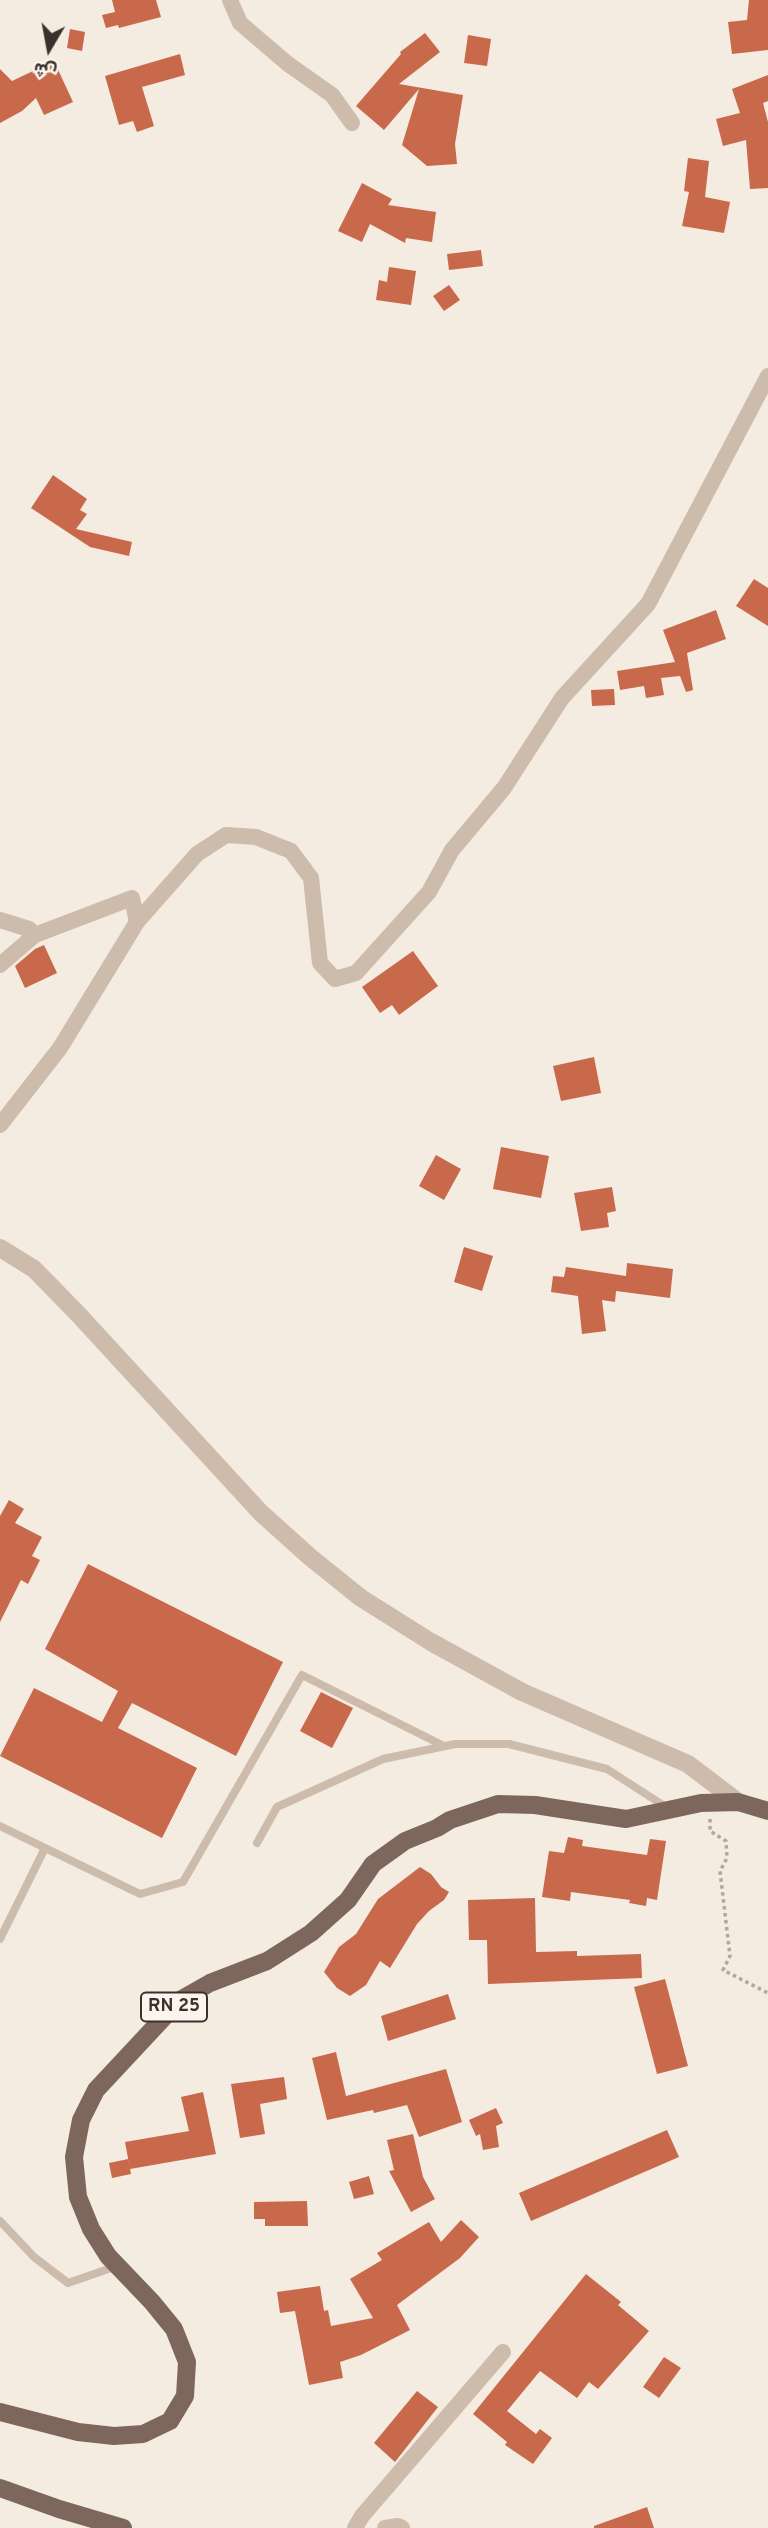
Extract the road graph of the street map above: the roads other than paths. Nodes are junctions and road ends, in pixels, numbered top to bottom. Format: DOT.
graph roads {
  1 [pos="230,0"];
  2 [pos="352,123"];
  3 [pos="768,376"];
  4 [pos="0,920"];
  5 [pos="137,922"];
  6 [pos="36,935"];
  7 [pos="0,965"];
  8 [pos="0,1125"];
  9 [pos="0,1248"];
  10 [pos="444,1746"];
  11 [pos="738,1802"];
  12 [pos="672,1811"];
  13 [pos="768,1811"];
  14 [pos="0,1826"];
  15 [pos="257,1843"];
  16 [pos="45,1848"];
  17 [pos="0,1939"];
  18 [pos="0,2221"];
  19 [pos="117,2266"];
  20 [pos="503,2352"];
  21 [pos="0,2412"];
  22 [pos="0,2488"];
  23 [pos="123,2528"];
  24 [pos="355,2528"];
  25 [pos="385,2528"];
  26 [pos="402,2528"];
  1 -- 2 [label="street"];
  3 -- 5 [label="street"];
  4 -- 6 [label="street"];
  5 -- 6 [label="street"];
  5 -- 8 [label="street"];
  6 -- 7 [label="street"];
  9 -- 11 [label="street"];
  10 -- 12 [label="lane"];
  10 -- 15 [label="lane"];
  10 -- 16 [label="lane"];
  11 -- 12 [label="main road, RN 25"];
  11 -- 13 [label="main road, RN 25"];
  12 -- 19 [label="main road, RN 25"];
  14 -- 16 [label="lane"];
  16 -- 17 [label="lane"];
  18 -- 19 [label="lane"];
  19 -- 21 [label="main road, RN 25"];
  20 -- 24 [label="street"];
  22 -- 23 [label="main road"];
  25 -- 26 [label="street"];
}
